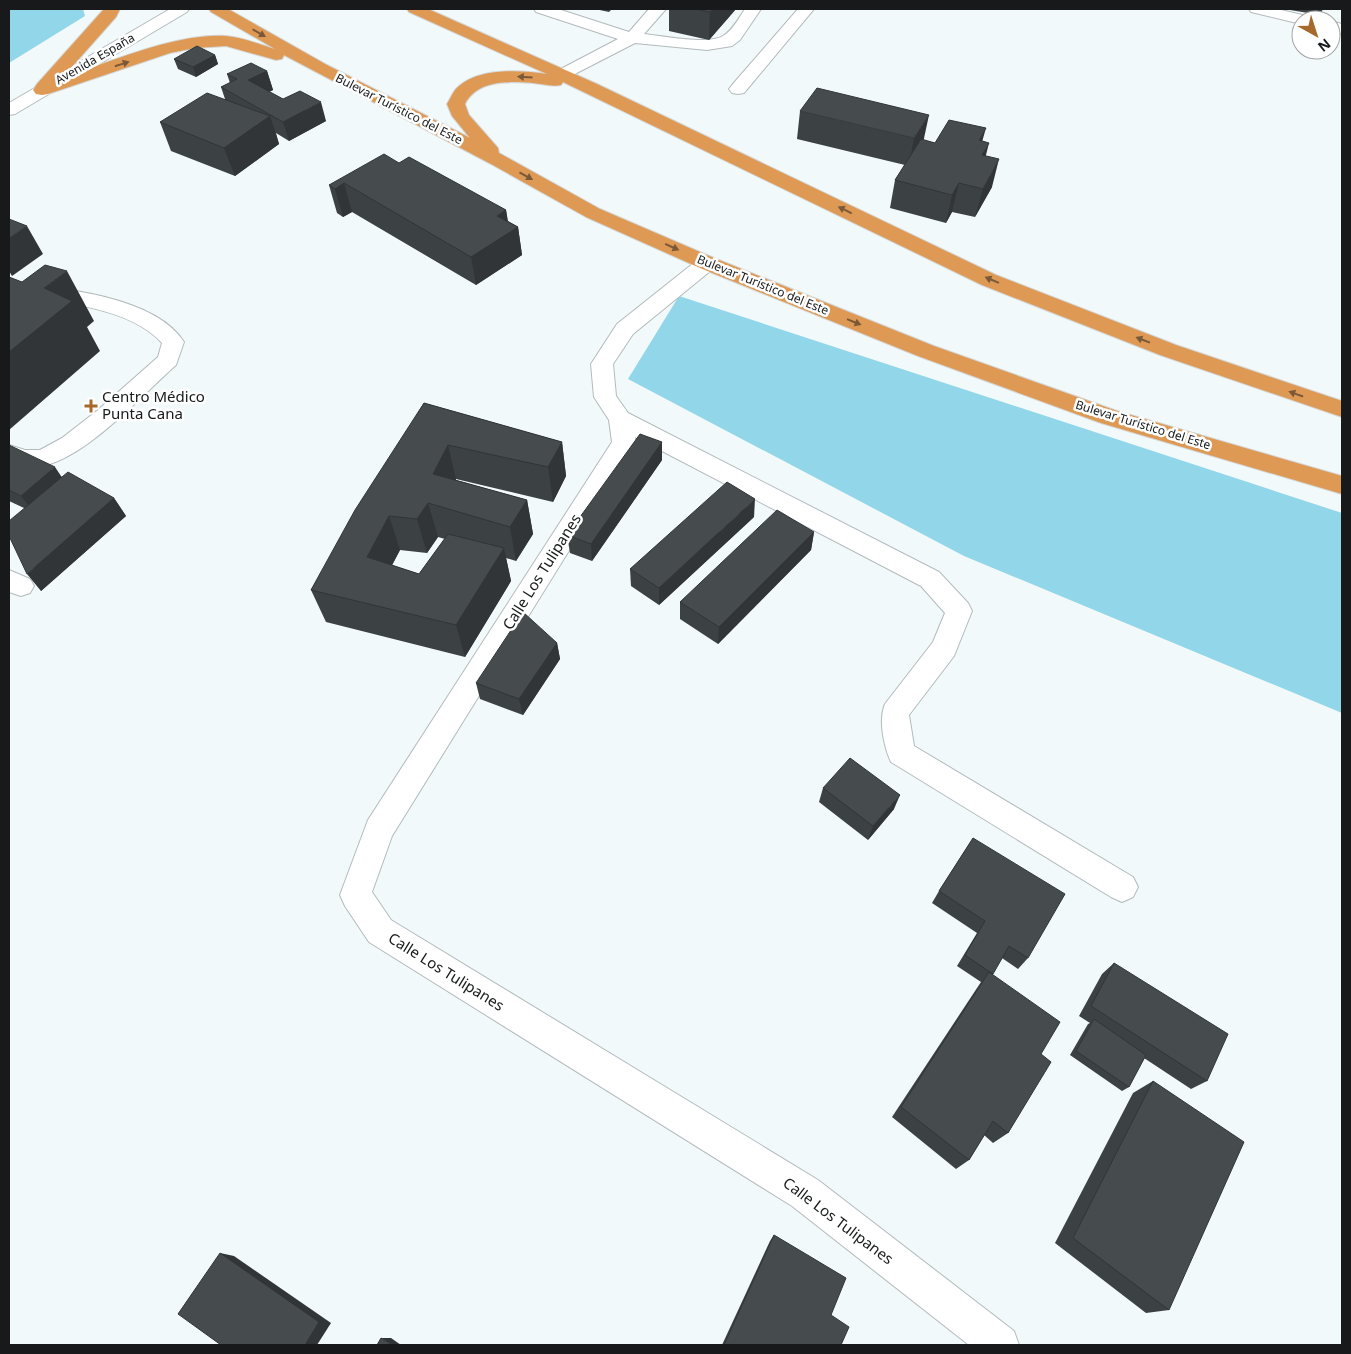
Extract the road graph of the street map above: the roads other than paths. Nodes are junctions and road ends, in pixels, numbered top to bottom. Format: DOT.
graph roads {
  1 [pos="112,9"];
  2 [pos="181,9"];
  3 [pos="217,9"];
  4 [pos="542,9"];
  5 [pos="658,9"];
  6 [pos="754,9"];
  7 [pos="806,9"];
  8 [pos="1257,9"];
  9 [pos="420,10"];
  10 [pos="1291,17"];
  11 [pos="632,38"];
  12 [pos="321,69"];
  13 [pos="563,75"];
  14 [pos="590,88"];
  15 [pos="738,89"];
  16 [pos="42,90"];
  17 [pos="9,110"];
  18 [pos="498,160"];
  19 [pos="707,262"];
  20 [pos="9,292"];
  21 [pos="1342,409"];
  22 [pos="620,419"];
  23 [pos="9,452"];
  24 [pos="1342,485"];
  25 [pos="1122,888"];
  26 [pos="1000,1345"];
  1 -- 16 [label="highway"];
  2 -- 16 [label="street, Avenida España"];
  3 -- 12 [label="highway, Bulevar Turístico del Este, one-way"];
  4 -- 11 [label="street"];
  5 -- 11 [label="street"];
  6 -- 11 [label="street"];
  7 -- 15 [label="street"];
  8 -- 10 [label="street"];
  9 -- 13 [label="highway"];
  11 -- 13 [label="street"];
  16 -- 12 [label="highway, one-way"];
  12 -- 18 [label="highway, Bulevar Turístico del Este"];
  13 -- 14 [label="highway"];
  14 -- 18 [label="highway, one-way"];
  21 -- 14 [label="highway, one-way"];
  16 -- 17 [label="street, Avenida España"];
  18 -- 19 [label="highway, Bulevar Turístico del Este, one-way"];
  19 -- 22 [label="street, Calle Los Tulipanes"];
  19 -- 24 [label="highway, Bulevar Turístico del Este, one-way"];
  20 -- 23 [label="street"];
  22 -- 25 [label="street"];
  22 -- 26 [label="street, Calle Los Tulipanes"];
}
